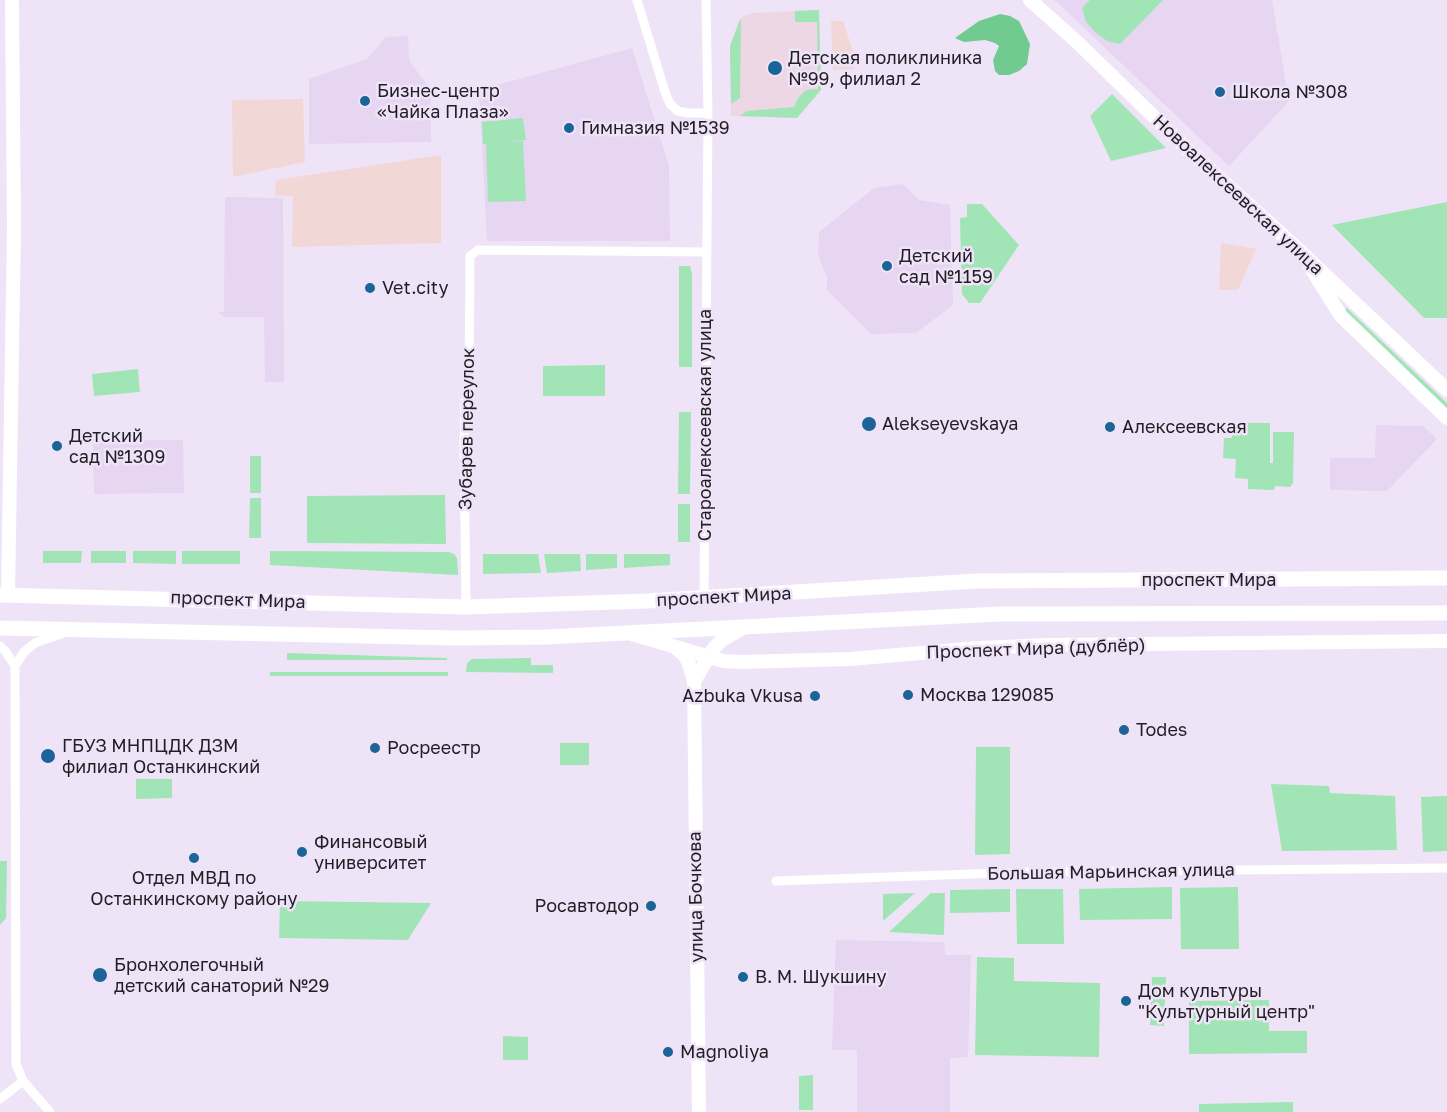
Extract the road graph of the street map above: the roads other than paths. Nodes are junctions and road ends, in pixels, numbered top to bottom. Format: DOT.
graph roads {
  1 [pos="12,0"];
  2 [pos="637,0"];
  3 [pos="706,0"];
  4 [pos="1030,0"];
  5 [pos="708,113"];
  6 [pos="1300,251"];
  7 [pos="706,252"];
  8 [pos="1447,390"];
  9 [pos="1447,418"];
  10 [pos="1447,578"];
  11 [pos="4,595"];
  12 [pos="704,598"];
  13 [pos="466,607"];
  14 [pos="1447,613"];
  15 [pos="746,627"];
  16 [pos="0,628"];
  17 [pos="81,630"];
  18 [pos="629,633"];
  19 [pos="1447,641"];
  20 [pos="0,646"];
  21 [pos="675,647"];
  22 [pos="709,657"];
  23 [pos="15,666"];
  24 [pos="694,681"];
  25 [pos="1447,868"];
  26 [pos="776,882"];
  27 [pos="23,1081"];
  28 [pos="0,1099"];
  29 [pos="50,1112"];
  30 [pos="699,1112"];
  1 -- 11 [label="street"];
  2 -- 5 [label="street"];
  3 -- 5 [label="street, Староалексеевская улица"];
  4 -- 6 [label="street, Новоалексеевская улица"];
  5 -- 7 [label="street, Староалексеевская улица"];
  6 -- 8 [label="street, Новоалексеевская улица"];
  6 -- 9 [label="street"];
  7 -- 12 [label="street, Староалексеевская улица"];
  7 -- 13 [label="street, Зубарев переулок"];
  10 -- 12 [label="main road, проспект Мира"];
  11 -- 13 [label="main road, проспект Мира"];
  12 -- 13 [label="main road, проспект Мира"];
  14 -- 15 [label="main road, проспект Мира"];
  15 -- 18 [label="main road, проспект Мира"];
  15 -- 22 [label="street"];
  16 -- 17 [label="main road, проспект Мира"];
  17 -- 18 [label="main road, проспект Мира"];
  17 -- 23 [label="street"];
  18 -- 21 [label="street, Проспект Мира (дублёр)"];
  19 -- 22 [label="street, Проспект Мира (дублёр)"];
  20 -- 23 [label="street"];
  21 -- 22 [label="street, Проспект Мира (дублёр)"];
  21 -- 24 [label="street, улица Бочкова"];
  22 -- 24 [label="street"];
  23 -- 27 [label="street"];
  24 -- 30 [label="street, улица Бочкова"];
  25 -- 26 [label="street, Большая Марьинская улица"];
  27 -- 28 [label="street"];
  27 -- 29 [label="street"];
}
